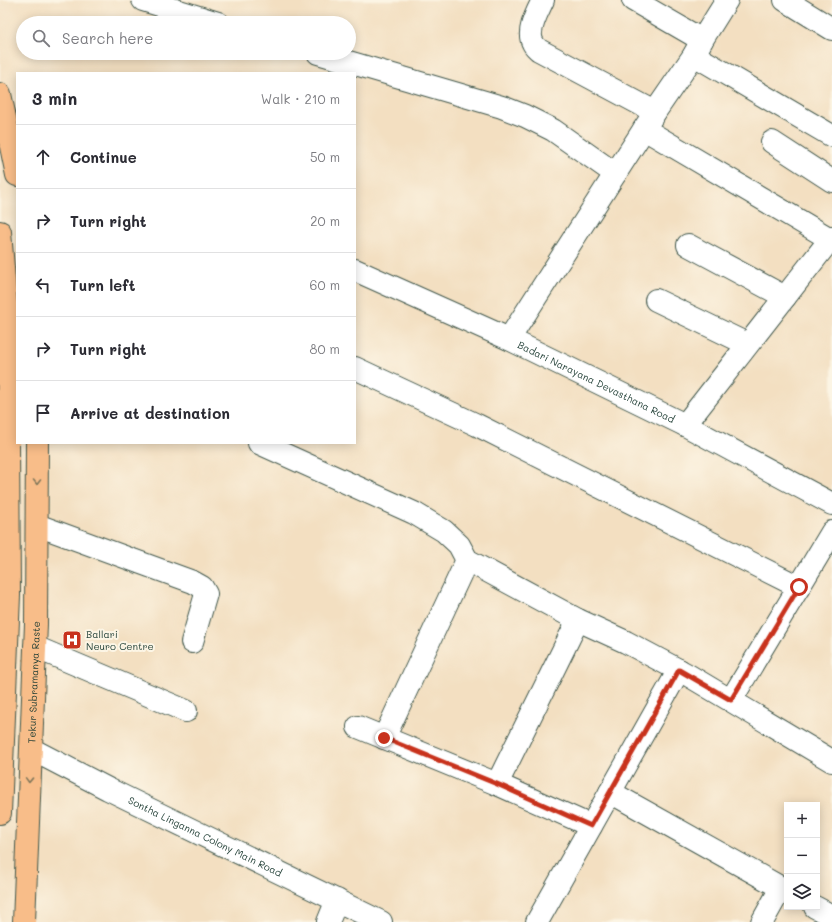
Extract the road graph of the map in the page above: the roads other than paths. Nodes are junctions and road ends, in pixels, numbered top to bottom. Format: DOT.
graph roads {
  1 [pos="143,0"];
  2 [pos="543,0"];
  3 [pos="633,0"];
  4 [pos="727,0"];
  5 [pos="785,0"];
  6 [pos="195,16"];
  7 [pos="832,29"];
  8 [pos="698,47"];
  9 [pos="342,60"];
  10 [pos="0,94"];
  11 [pos="650,121"];
  12 [pos="8,132"];
  13 [pos="832,136"];
  14 [pos="772,142"];
  15 [pos="16,170"];
  16 [pos="616,174"];
  17 [pos="832,181"];
  18 [pos="0,232"];
  19 [pos="831,239"];
  20 [pos="688,246"];
  21 [pos="356,270"];
  22 [pos="785,296"];
  23 [pos="656,300"];
  24 [pos="509,339"];
  25 [pos="747,344"];
  26 [pos="356,368"];
  27 [pos="685,426"];
  28 [pos="37,444"];
  29 [pos="261,444"];
  30 [pos="832,504"];
  31 [pos="37,525"];
  32 [pos="832,532"];
  33 [pos="467,560"];
  34 [pos="799,587"];
  35 [pos="578,620"];
  36 [pos="192,642"];
  37 [pos="35,647"];
  38 [pos="679,670"];
  39 [pos="731,700"];
  40 [pos="186,711"];
  41 [pos="358,727"];
  42 [pos="384,738"];
  43 [pos="31,749"];
  44 [pos="832,761"];
  45 [pos="1,770"];
  46 [pos="497,784"];
  47 [pos="610,792"];
  48 [pos="0,813"];
  49 [pos="591,826"];
  50 [pos="784,890"];
  51 [pos="337,900"];
  52 [pos="820,910"];
  53 [pos="832,916"];
  54 [pos="24,922"];
  55 [pos="328,922"];
  56 [pos="381,922"];
  57 [pos="537,922"];
  58 [pos="762,922"];
  1 -- 6 [label="street"];
  2 -- 11 [label="street"];
  3 -- 8 [label="street"];
  4 -- 8 [label="street"];
  5 -- 7 [label="street"];
  8 -- 11 [label="street"];
  8 -- 13 [label="street"];
  9 -- 16 [label="street"];
  10 -- 12 [label="main road"];
  11 -- 16 [label="street"];
  11 -- 19 [label="street"];
  12 -- 15 [label="main road"];
  14 -- 17 [label="street"];
  16 -- 24 [label="street"];
  18 -- 45 [label="main road"];
  19 -- 22 [label="street"];
  20 -- 22 [label="street"];
  21 -- 24 [label="street, Badari Narayana Devasthana Road"];
  22 -- 25 [label="street"];
  23 -- 25 [label="street"];
  24 -- 27 [label="street, Badari Narayana Devasthana Road"];
  25 -- 27 [label="street"];
  26 -- 34 [label="street"];
  27 -- 30 [label="street, Badari Narayana Devasthana Road"];
  28 -- 31 [label="main road, Tekur Subramanya Raste, one-way"];
  29 -- 33 [label="street"];
  31 -- 36 [label="street"];
  31 -- 37 [label="main road, Tekur Subramanya Raste"];
  32 -- 34 [label="street"];
  33 -- 35 [label="street"];
  33 -- 42 [label="street"];
  34 -- 39 [label="street"];
  35 -- 38 [label="street"];
  35 -- 46 [label="street"];
  37 -- 40 [label="street"];
  37 -- 43 [label="main road, Tekur Subramanya Raste"];
  38 -- 39 [label="street"];
  38 -- 47 [label="street"];
  39 -- 44 [label="street"];
  41 -- 42 [label="street"];
  42 -- 46 [label="street"];
  43 -- 51 [label="street, Sontha Linganna Colony Main Road"];
  43 -- 54 [label="main road, Tekur Subramanya Raste, one-way"];
  45 -- 48 [label="main road"];
  46 -- 49 [label="street"];
  47 -- 49 [label="street"];
  47 -- 50 [label="street"];
  49 -- 57 [label="street"];
  50 -- 58 [label="street"];
  51 -- 55 [label="street"];
  51 -- 56 [label="street, Sontha Linganna Colony Main Road"];
  52 -- 53 [label="street"];
}
